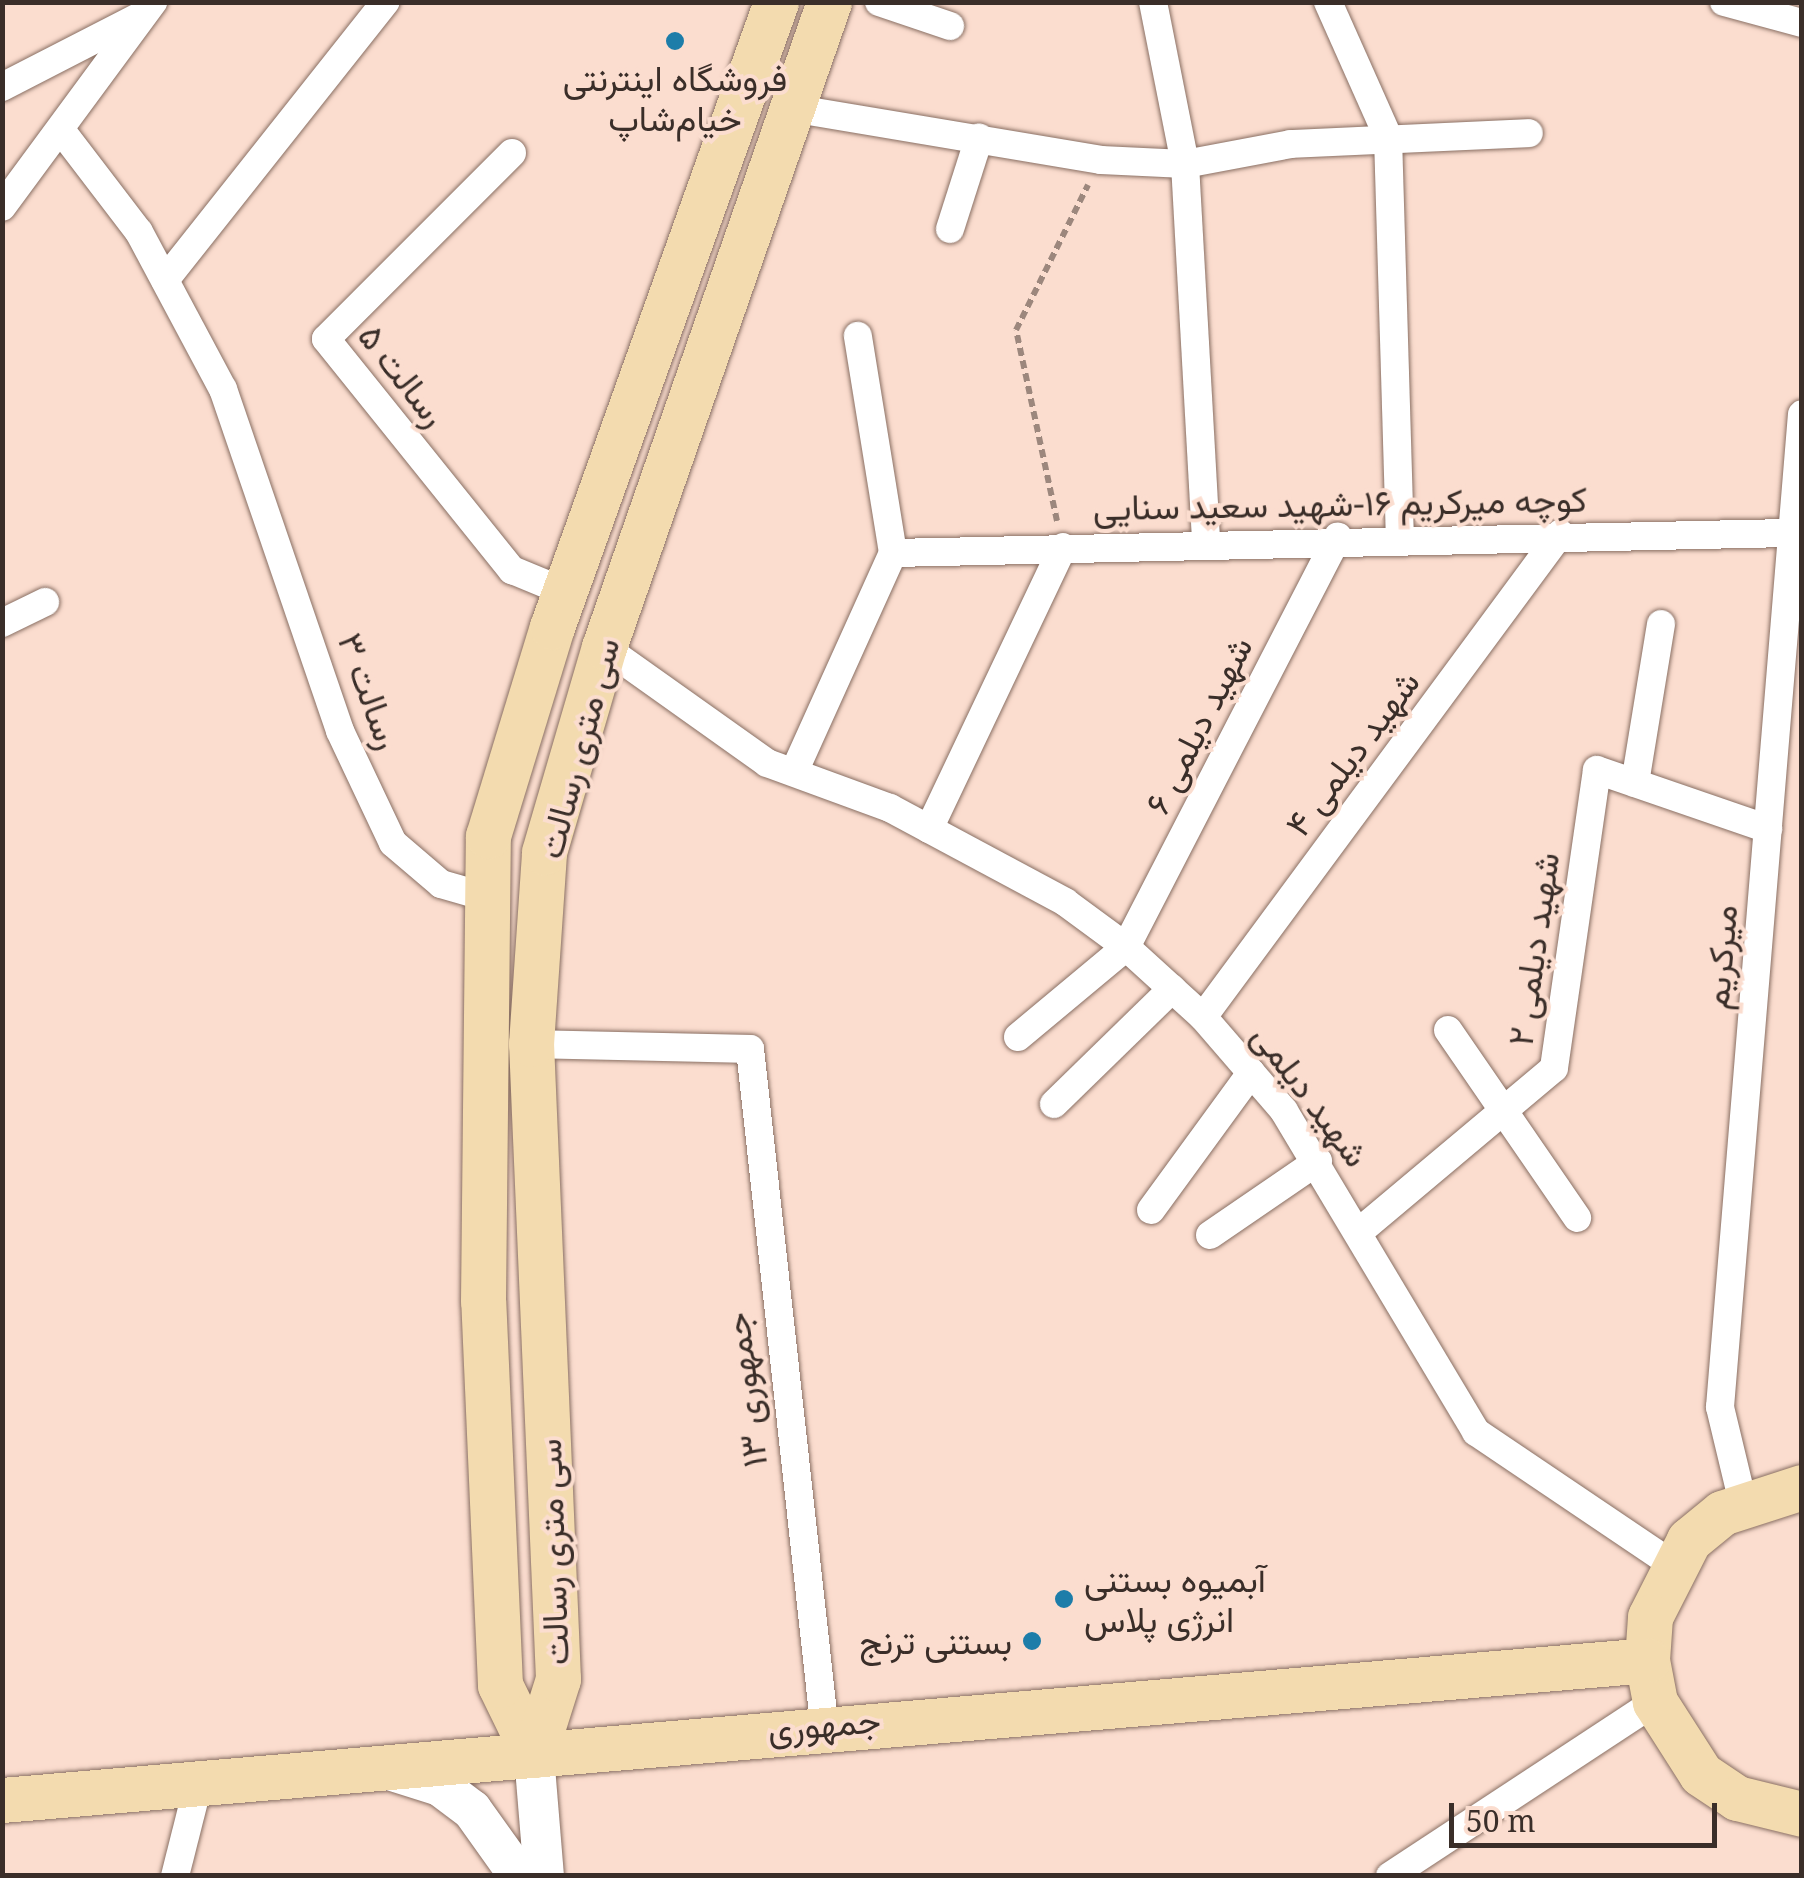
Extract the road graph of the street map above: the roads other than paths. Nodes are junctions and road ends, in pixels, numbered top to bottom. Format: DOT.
graph roads {
  1 [pos="385,2"];
  2 [pos="776,2"];
  3 [pos="829,2"];
  4 [pos="879,2"];
  5 [pos="1153,2"];
  6 [pos="1328,2"];
  7 [pos="1724,2"];
  8 [pos="148,9"];
  9 [pos="1802,22"];
  10 [pos="950,26"];
  11 [pos="2,87"];
  12 [pos="791,108"];
  13 [pos="1529,132"];
  14 [pos="64,134"];
  15 [pos="1388,136"];
  16 [pos="979,138"];
  17 [pos="512,153"];
  18 [pos="1185,164"];
  19 [pos="2,208"];
  20 [pos="950,229"];
  21 [pos="683,254"];
  22 [pos="731,273"];
  23 [pos="165,280"];
  24 [pos="858,336"];
  25 [pos="1802,414"];
  26 [pos="1790,533"];
  27 [pos="1560,534"];
  28 [pos="1400,536"];
  29 [pos="1338,537"];
  30 [pos="1206,542"];
  31 [pos="1063,547"];
  32 [pos="893,553"];
  33 [pos="1794,583"];
  34 [pos="565,592"];
  35 [pos="44,602"];
  36 [pos="2,623"];
  37 [pos="1661,624"];
  38 [pos="604,647"];
  39 [pos="794,772"];
  40 [pos="1635,783"];
  41 [pos="1768,828"];
  42 [pos="930,829"];
  43 [pos="486,897"];
  44 [pos="1126,947"];
  45 [pos="1172,988"];
  46 [pos="1203,1017"];
  47 [pos="1448,1030"];
  48 [pos="1018,1037"];
  49 [pos="530,1044"];
  50 [pos="1251,1072"];
  51 [pos="1054,1104"];
  52 [pos="1505,1109"];
  53 [pos="1318,1162"];
  54 [pos="1151,1210"];
  55 [pos="1577,1218"];
  56 [pos="1360,1231"];
  57 [pos="1210,1235"];
  58 [pos="1802,1486"];
  59 [pos="1742,1503"];
  60 [pos="1673,1564"];
  61 [pos="1651,1681"];
  62 [pos="824,1723"];
  63 [pos="534,1755"];
  64 [pos="380,1768"];
  65 [pos="199,1781"];
  66 [pos="2,1800"];
  67 [pos="1802,1814"];
  68 [pos="1425,1866"];
  69 [pos="175,1876"];
  70 [pos="519,1876"];
  71 [pos="544,1876"];
  72 [pos="1390,1876"];
  1 -- 23 [label="street"];
  2 -- 21 [label="main road, سی متری رسالت"];
  3 -- 12 [label="main road, سی متری رسالت"];
  4 -- 10 [label="street"];
  5 -- 18 [label="street"];
  6 -- 15 [label="street"];
  7 -- 9 [label="street"];
  8 -- 11 [label="street"];
  8 -- 14 [label="street"];
  12 -- 16 [label="street"];
  12 -- 22 [label="main road, سی متری رسالت"];
  13 -- 15 [label="street"];
  14 -- 19 [label="street"];
  14 -- 23 [label="street, ۳ رسالت"];
  15 -- 18 [label="street"];
  15 -- 28 [label="street"];
  16 -- 18 [label="street"];
  16 -- 20 [label="street"];
  17 -- 34 [label="street, ۵ رسالت"];
  18 -- 30 [label="street"];
  21 -- 22 [label="main road"];
  21 -- 34 [label="main road, سی متری رسالت"];
  22 -- 38 [label="main road, سی متری رسالت"];
  23 -- 43 [label="street, ۳ رسالت"];
  24 -- 32 [label="street"];
  25 -- 26 [label="street, میرکریم"];
  26 -- 27 [label="street, کوچه میرکریم ۱۶-شهید سعید سنایی"];
  26 -- 33 [label="street, میرکریم"];
  27 -- 28 [label="street, کوچه میرکریم ۱۶-شهید سعید سنایی"];
  27 -- 46 [label="street, ۴ شهید دیلمی"];
  28 -- 29 [label="street, کوچه میرکریم ۱۶-شهید سعید سنایی"];
  29 -- 30 [label="street, کوچه میرکریم ۱۶-شهید سعید سنایی"];
  29 -- 44 [label="street, ۶ شهید دیلمی"];
  30 -- 31 [label="street, کوچه میرکریم ۱۶-شهید سعید سنایی"];
  31 -- 32 [label="street, کوچه میرکریم ۱۶-شهید سعید سنایی"];
  31 -- 42 [label="street"];
  32 -- 39 [label="street"];
  33 -- 41 [label="street, میرکریم"];
  34 -- 43 [label="main road, سی متری رسالت"];
  35 -- 36 [label="street"];
  37 -- 40 [label="street"];
  38 -- 39 [label="street, شهید دیلمی"];
  38 -- 49 [label="main road, سی متری رسالت"];
  39 -- 42 [label="street, شهید دیلمی"];
  40 -- 41 [label="street"];
  40 -- 52 [label="street, ۲ شهید دیلمی"];
  41 -- 59 [label="street, میرکریم"];
  42 -- 44 [label="street, شهید دیلمی"];
  43 -- 63 [label="main road, سی متری رسالت"];
  44 -- 45 [label="street, شهید دیلمی"];
  44 -- 48 [label="street"];
  45 -- 46 [label="street, شهید دیلمی"];
  45 -- 51 [label="street"];
  46 -- 50 [label="street, شهید دیلمی"];
  47 -- 52 [label="street"];
  49 -- 62 [label="street, ۱۳ جمهوری"];
  49 -- 63 [label="main road, سی متری رسالت"];
  50 -- 53 [label="street, شهید دیلمی"];
  50 -- 54 [label="street"];
  52 -- 55 [label="street"];
  52 -- 56 [label="street, ۲ شهید دیلمی"];
  53 -- 56 [label="street, شهید دیلمی"];
  53 -- 57 [label="street"];
  56 -- 60 [label="street, شهید دیلمی"];
  58 -- 59 [label="main road"];
  59 -- 60 [label="main road"];
  60 -- 61 [label="main road"];
  61 -- 62 [label="main road, جمهوری"];
  61 -- 67 [label="main road"];
  61 -- 68 [label="street"];
  62 -- 63 [label="main road, جمهوری"];
  63 -- 64 [label="main road, جمهوری"];
  63 -- 71 [label="main road"];
  64 -- 65 [label="main road, جمهوری"];
  64 -- 70 [label="main road"];
  65 -- 66 [label="main road, جمهوری"];
  65 -- 69 [label="street"];
  68 -- 72 [label="street"];
}
